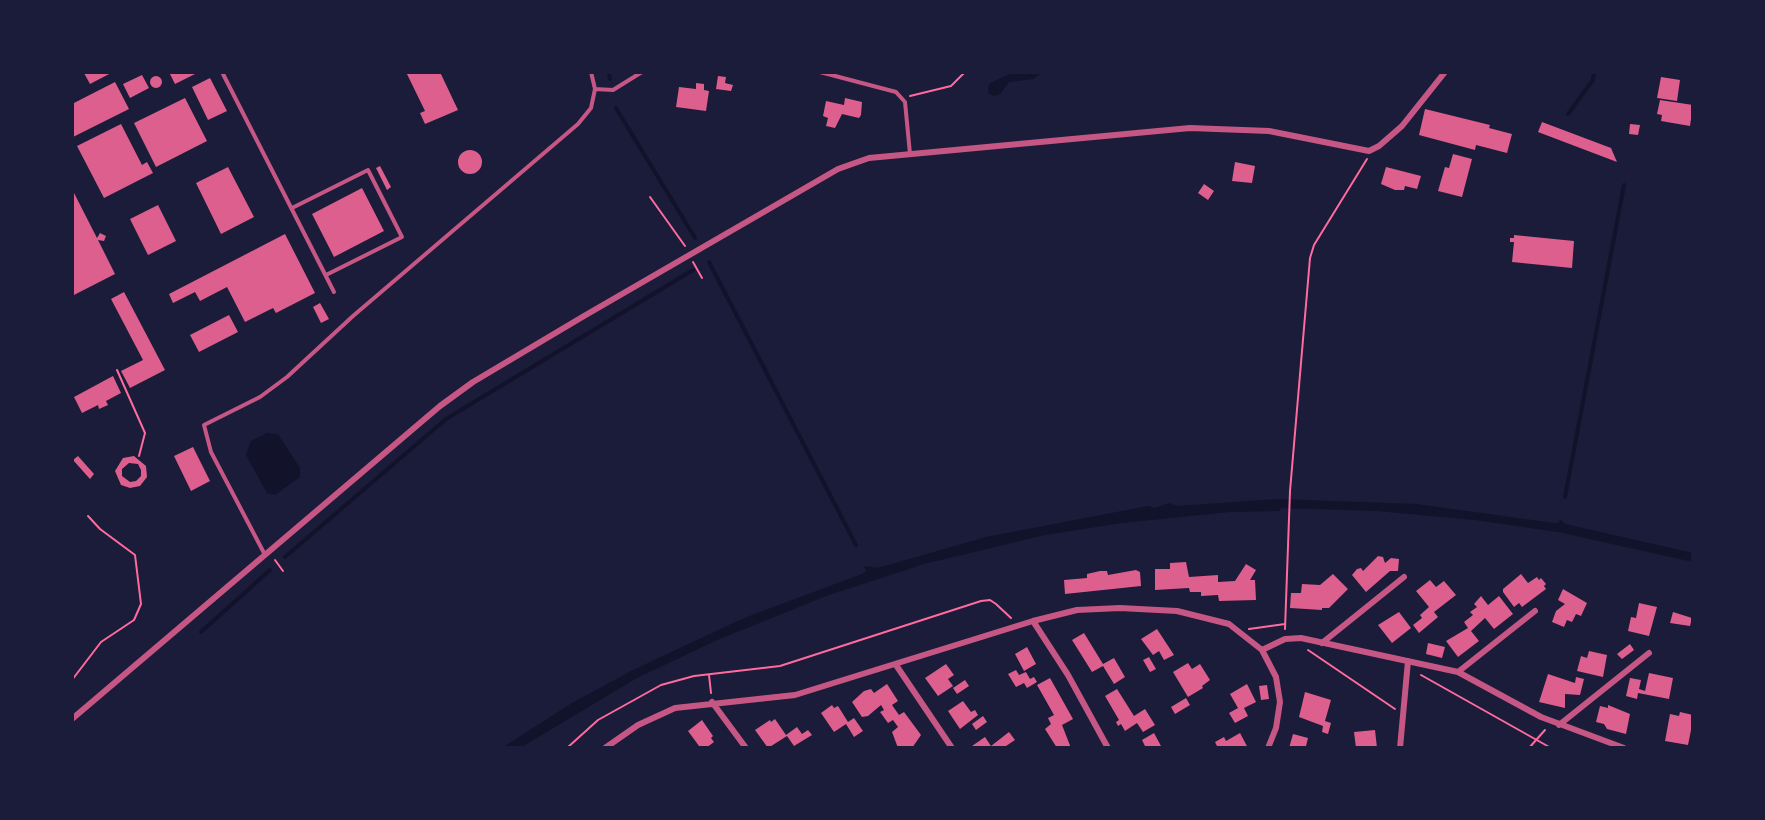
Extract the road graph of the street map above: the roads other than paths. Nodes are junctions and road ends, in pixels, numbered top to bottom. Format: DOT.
graph roads {
  1 [pos="222,72"];
  2 [pos="591,72"];
  3 [pos="642,72"];
  4 [pos="820,72"];
  5 [pos="1444,72"];
  6 [pos="595,89"];
  7 [pos="910,154"];
  8 [pos="292,208"];
  9 [pos="326,275"];
  10 [pos="334,292"];
  11 [pos="266,552"];
  12 [pos="1404,577"];
  13 [pos="1535,610"];
  14 [pos="1030,622"];
  15 [pos="1322,642"];
  16 [pos="1262,650"];
  17 [pos="1649,653"];
  18 [pos="1408,661"];
  19 [pos="896,665"];
  20 [pos="1458,672"];
  21 [pos="712,702"];
  22 [pos="72,719"];
  23 [pos="1559,725"];
  24 [pos="605,748"];
  25 [pos="746,748"];
  26 [pos="952,748"];
  27 [pos="1108,748"];
  28 [pos="1268,748"];
  29 [pos="1400,748"];
  30 [pos="1624,748"];
  1 -- 8 [label="lane"];
  2 -- 6 [label="lane"];
  3 -- 6 [label="lane"];
  4 -- 7 [label="lane"];
  5 -- 7 [label="street"];
  6 -- 11 [label="lane"];
  7 -- 11 [label="street"];
  8 -- 9 [label="lane"];
  8 -- 9 [label="lane"];
  9 -- 10 [label="lane"];
  11 -- 22 [label="street"];
  12 -- 15 [label="street"];
  13 -- 20 [label="street"];
  14 -- 16 [label="street"];
  14 -- 19 [label="street"];
  14 -- 27 [label="street"];
  15 -- 16 [label="street"];
  15 -- 18 [label="street"];
  16 -- 28 [label="street"];
  17 -- 23 [label="street"];
  18 -- 20 [label="street"];
  18 -- 29 [label="street"];
  19 -- 21 [label="street"];
  19 -- 26 [label="street"];
  20 -- 23 [label="street"];
  21 -- 24 [label="street"];
  21 -- 25 [label="street"];
  23 -- 30 [label="street"];
}
